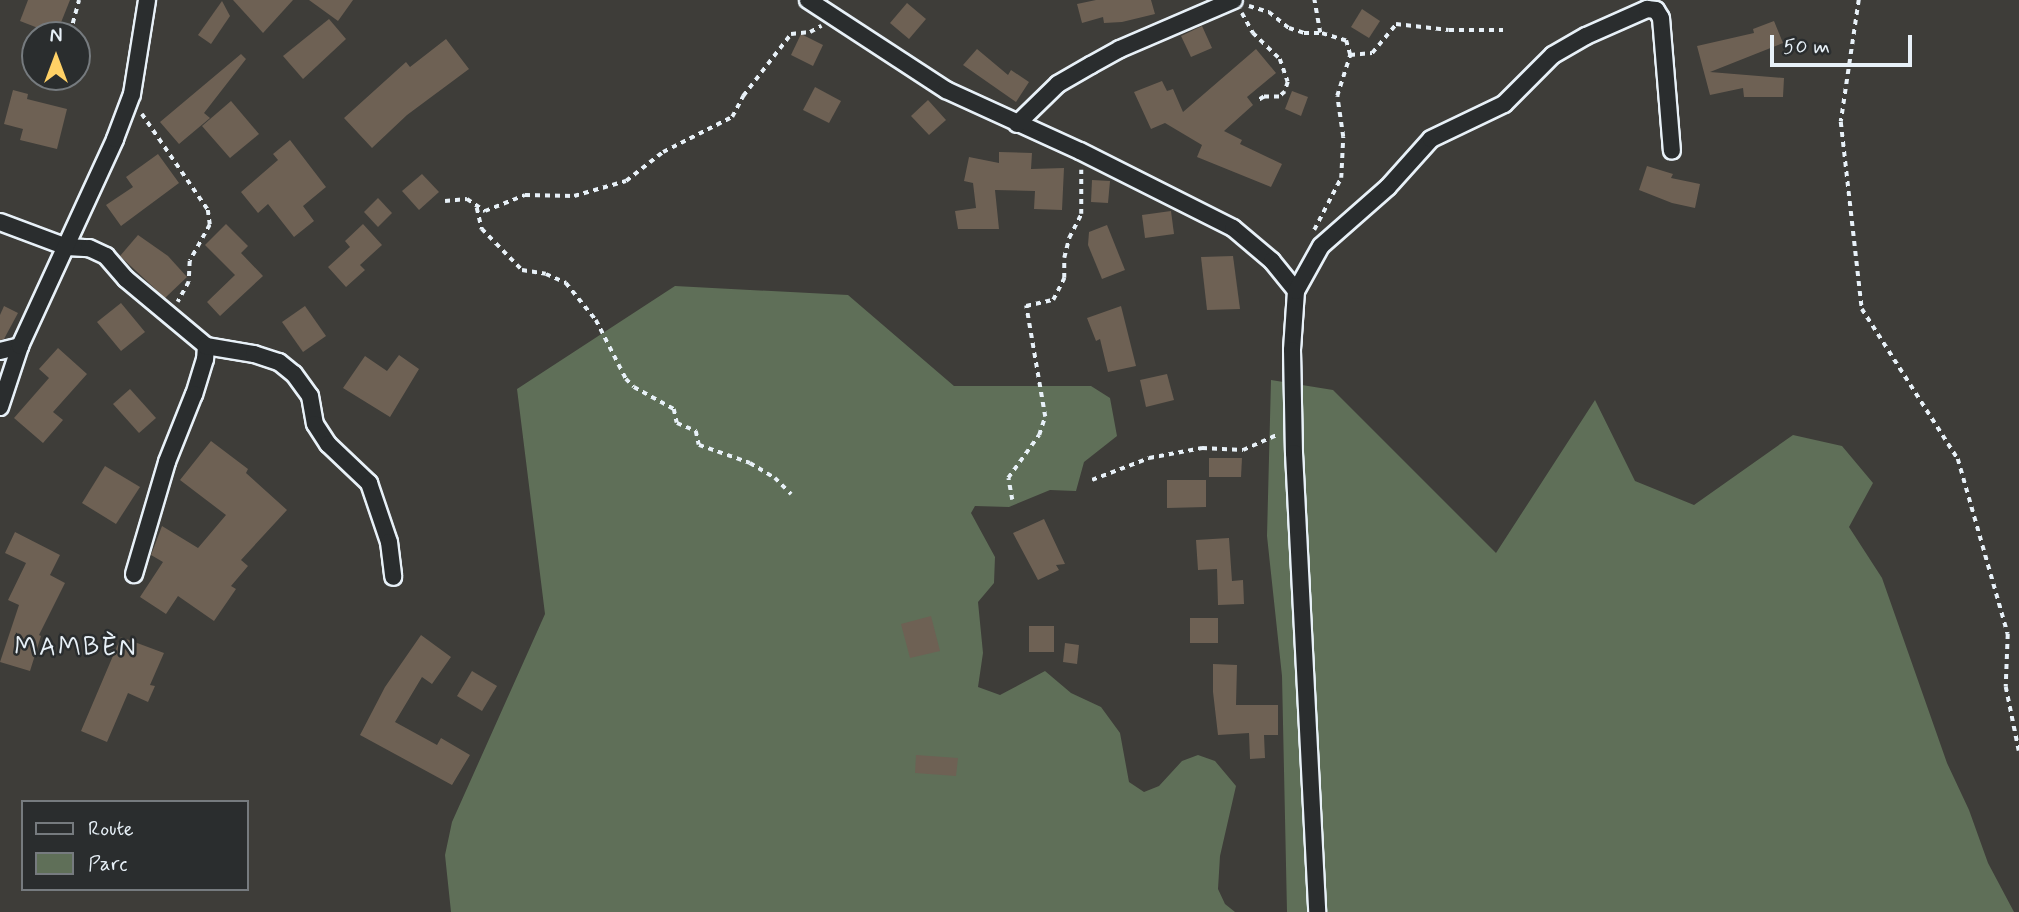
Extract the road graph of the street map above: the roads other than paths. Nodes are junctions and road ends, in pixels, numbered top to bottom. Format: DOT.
graph roads {
  1 [pos="147,0"];
  2 [pos="808,0"];
  3 [pos="1234,0"];
  4 [pos="1017,124"];
  5 [pos="1672,150"];
  6 [pos="0,222"];
  7 [pos="67,247"];
  8 [pos="1296,291"];
  9 [pos="20,346"];
  10 [pos="206,346"];
  11 [pos="0,351"];
  12 [pos="0,407"];
  13 [pos="134,574"];
  14 [pos="393,577"];
  15 [pos="1317,912"];
  1 -- 7 [label="street"];
  2 -- 4 [label="street"];
  3 -- 4 [label="street"];
  4 -- 8 [label="street"];
  5 -- 8 [label="street"];
  6 -- 7 [label="street"];
  7 -- 9 [label="street"];
  7 -- 10 [label="street"];
  8 -- 15 [label="street"];
  9 -- 11 [label="street"];
  9 -- 12 [label="street"];
  10 -- 13 [label="street"];
  10 -- 14 [label="street"];
}
